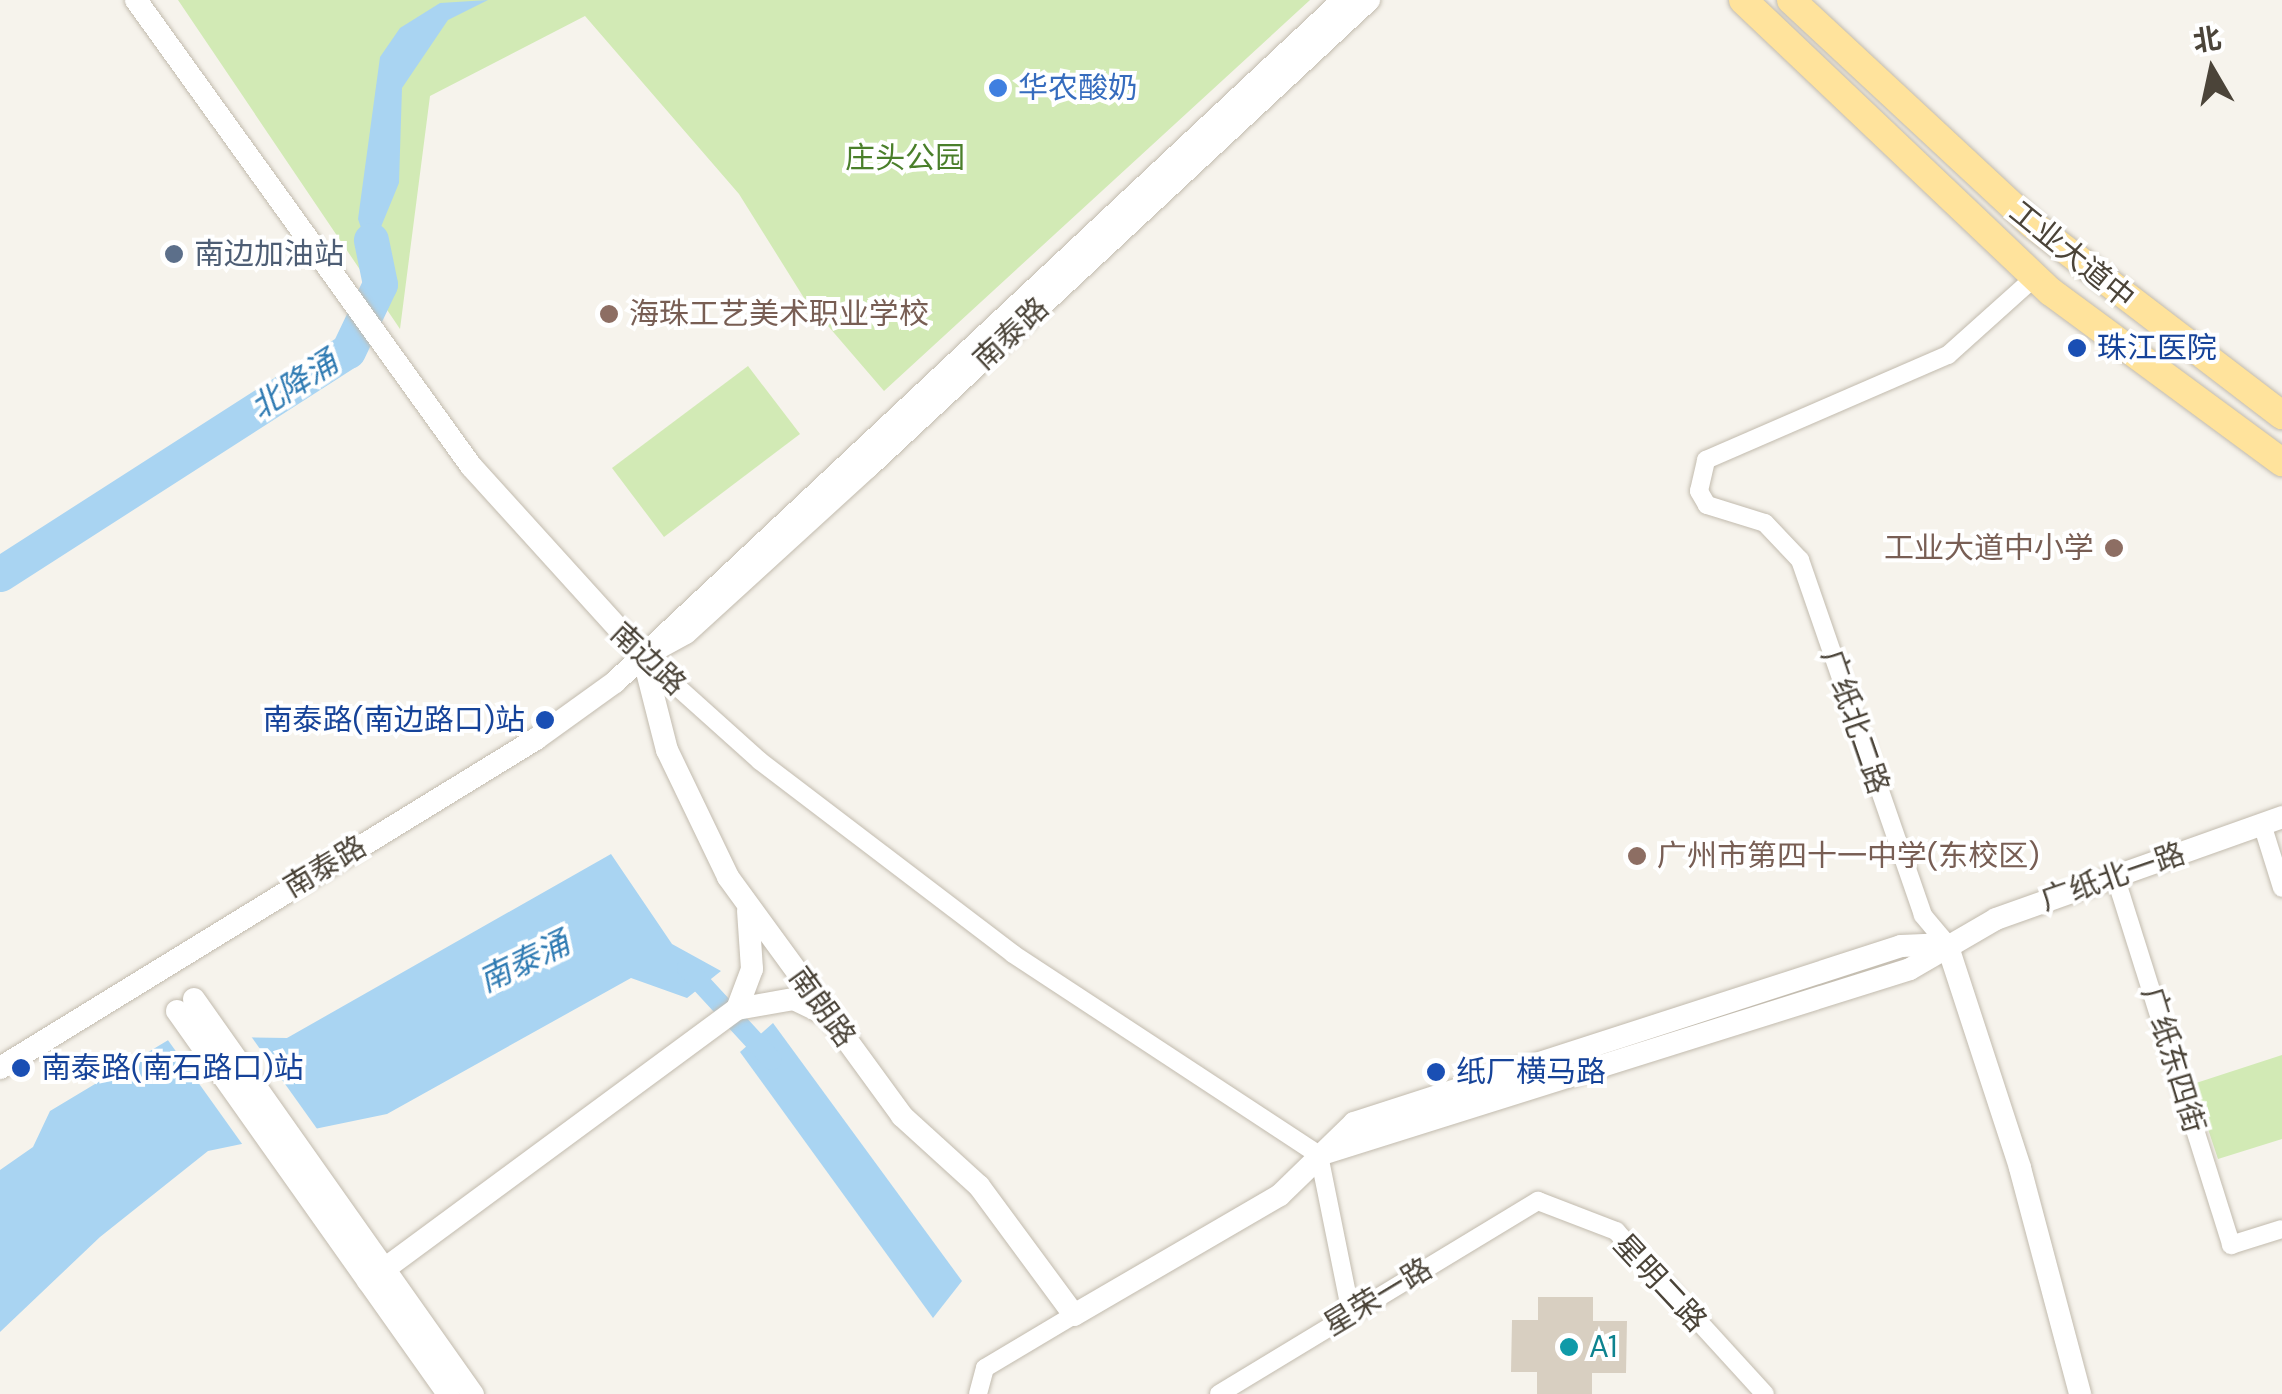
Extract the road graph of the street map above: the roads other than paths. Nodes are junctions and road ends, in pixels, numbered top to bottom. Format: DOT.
graph roads {
  1 [pos="136,0"];
  2 [pos="1343,0"];
  3 [pos="1369,0"];
  4 [pos="1743,0"];
  5 [pos="1791,0"];
  6 [pos="2035,277"];
  7 [pos="2282,415"];
  8 [pos="2282,462"];
  9 [pos="643,656"];
  10 [pos="2272,820"];
  11 [pos="2116,876"];
  12 [pos="2282,888"];
  13 [pos="745,900"];
  14 [pos="1947,944"];
  15 [pos="185,1005"];
  16 [pos="737,1009"];
  17 [pos="830,1019"];
  18 [pos="0,1068"];
  19 [pos="1319,1155"];
  20 [pos="1538,1200"];
  21 [pos="2282,1228"];
  22 [pos="376,1275"];
  23 [pos="1351,1314"];
  24 [pos="1074,1315"];
  25 [pos="448,1394"];
  26 [pos="473,1394"];
  27 [pos="978,1394"];
  28 [pos="1219,1394"];
  29 [pos="1765,1394"];
  30 [pos="2080,1394"];
  1 -- 9 [label="street, 南边路"];
  2 -- 9 [label="street, 南泰路"];
  3 -- 9 [label="street, 南泰路"];
  4 -- 6 [label="main road"];
  5 -- 7 [label="main road, 工业大道中"];
  6 -- 8 [label="main road"];
  6 -- 14 [label="street, 广纸北二路"];
  9 -- 13 [label="street, 南朗路"];
  9 -- 18 [label="street, 南泰路"];
  9 -- 19 [label="street, 南边路"];
  10 -- 11 [label="street, 广纸北一路"];
  10 -- 12 [label="street"];
  11 -- 14 [label="street, 广纸北一路"];
  11 -- 21 [label="street, 广纸东四街"];
  13 -- 16 [label="street"];
  13 -- 17 [label="street, 南朗路"];
  14 -- 19 [label="street, 广纸北一路"];
  14 -- 30 [label="street, 广纸北二路"];
  15 -- 22 [label="street"];
  16 -- 17 [label="street"];
  16 -- 22 [label="street"];
  17 -- 24 [label="street, 南朗路"];
  19 -- 23 [label="street"];
  19 -- 24 [label="street, 广纸北一路"];
  20 -- 23 [label="street, 星荣一路"];
  20 -- 29 [label="street, 星明二路"];
  22 -- 25 [label="street"];
  22 -- 26 [label="street"];
  23 -- 28 [label="street, 星荣一路"];
  24 -- 27 [label="street"];
}
